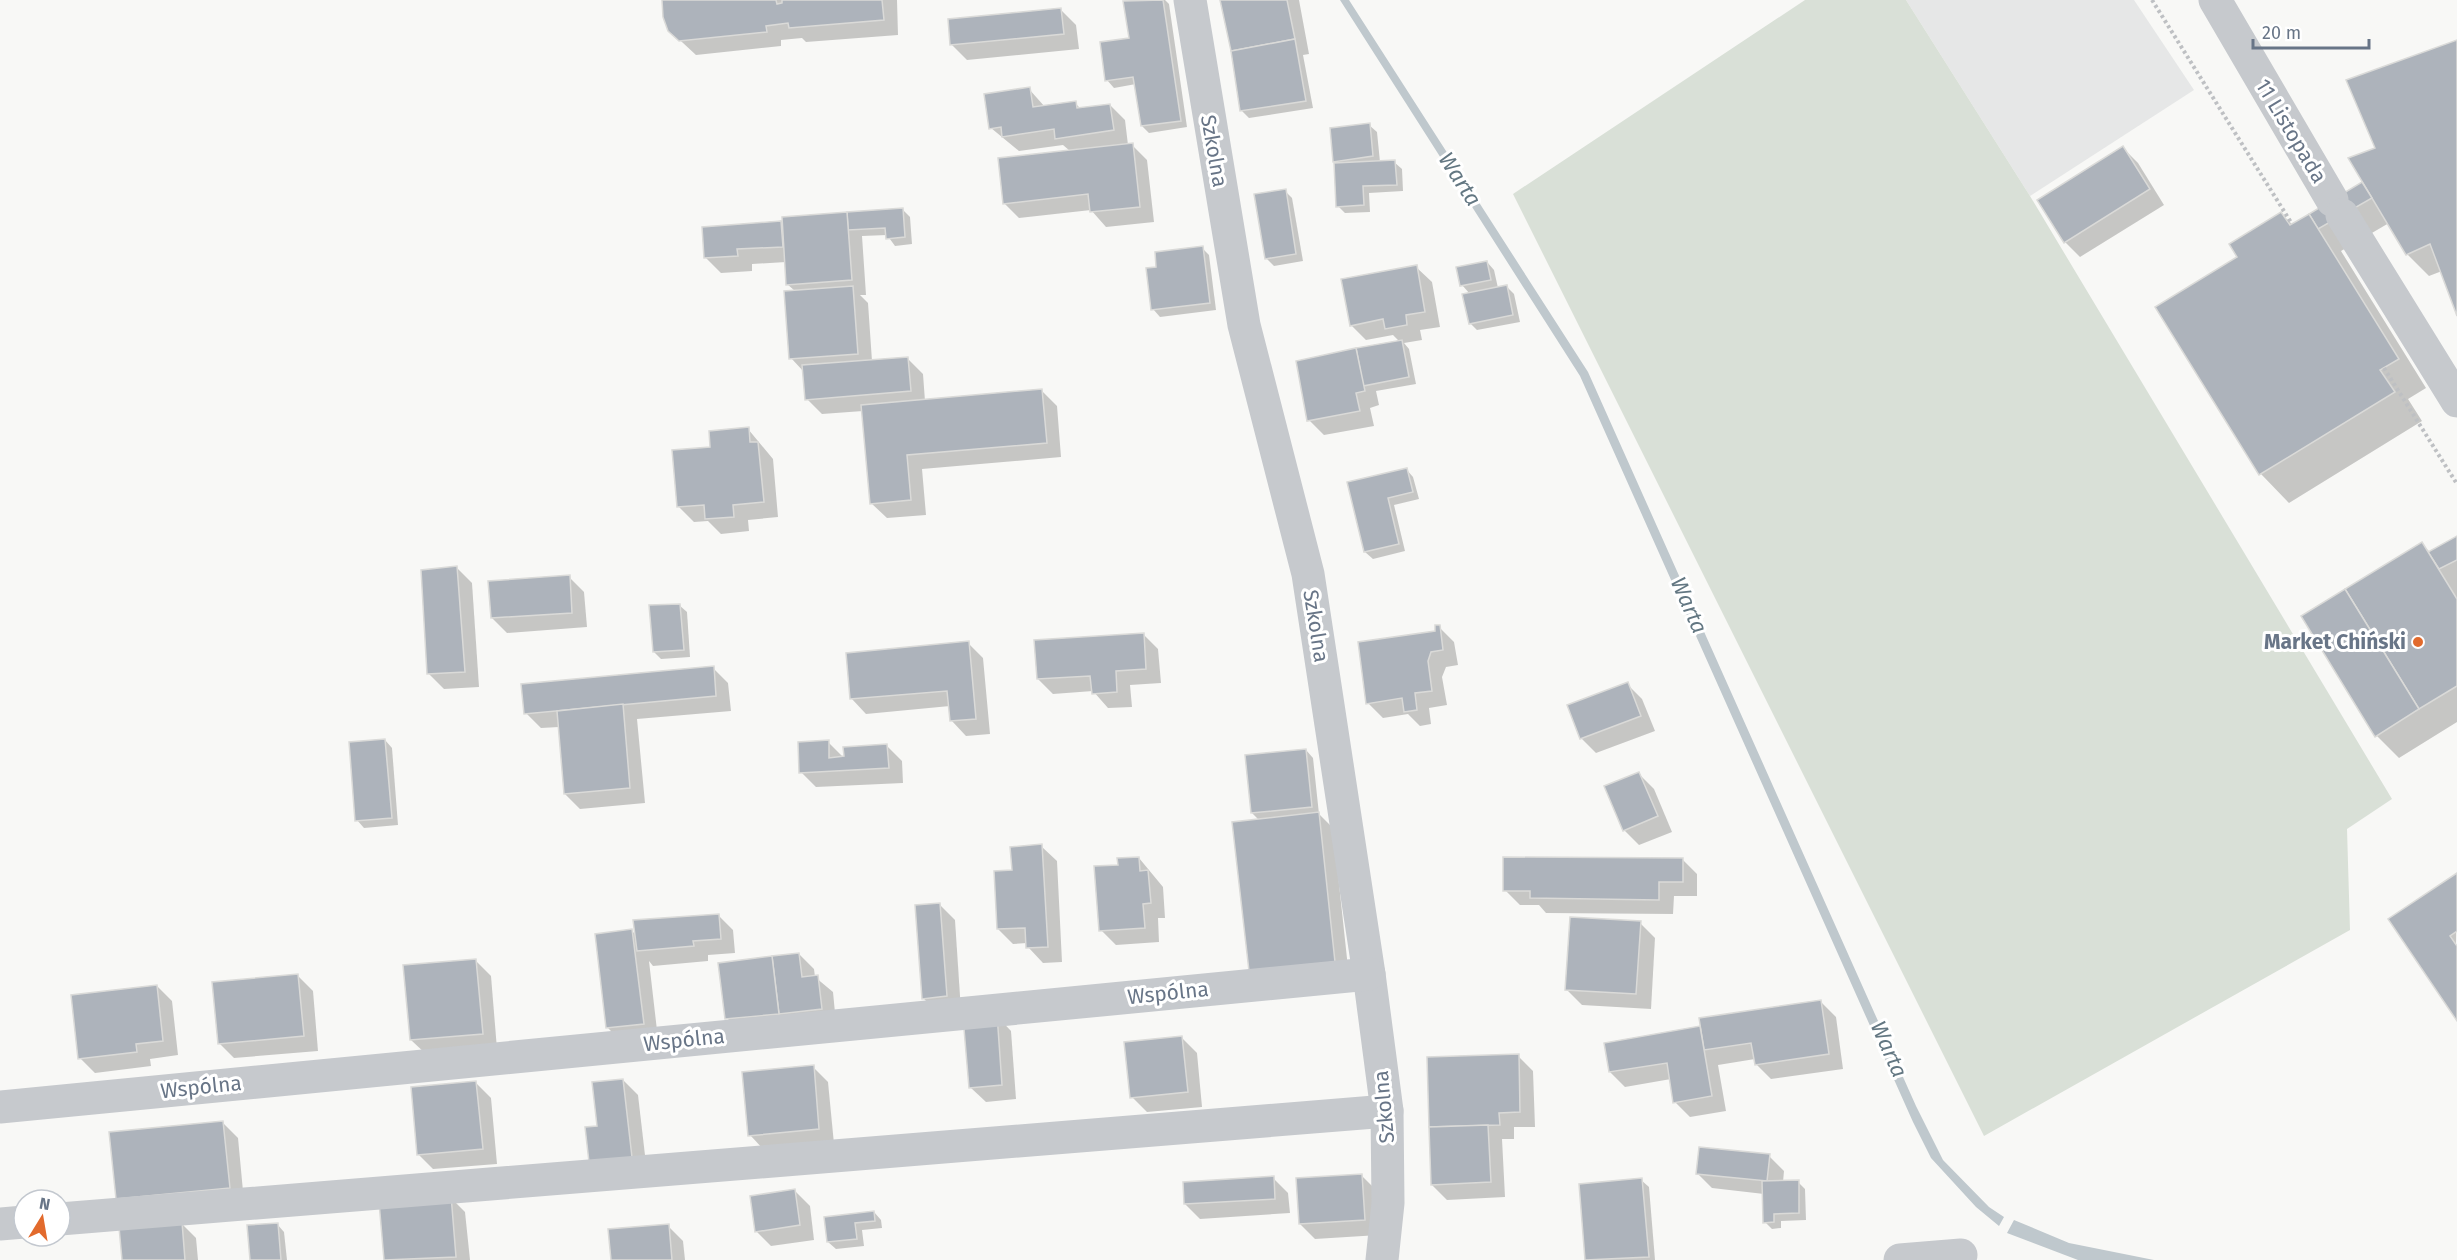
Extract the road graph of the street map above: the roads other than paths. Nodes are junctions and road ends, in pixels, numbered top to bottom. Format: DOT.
graph roads {
  1 [pos="1190,0"];
  2 [pos="2215,0"];
  3 [pos="2457,401"];
  4 [pos="1369,974"];
  5 [pos="0,1107"];
  6 [pos="1387,1111"];
  7 [pos="72,1218"];
  8 [pos="1960,1255"];
  9 [pos="1382,1260"];
  10 [pos="1900,1260"];
  1 -- 4 [label="street, Szkolna"];
  2 -- 3 [label="street, 11 Listopada"];
  4 -- 5 [label="street, Wspólna"];
  4 -- 6 [label="street, Szkolna"];
  6 -- 7 [label="street"];
  6 -- 9 [label="street, Szkolna"];
  8 -- 10 [label="street"];
}
